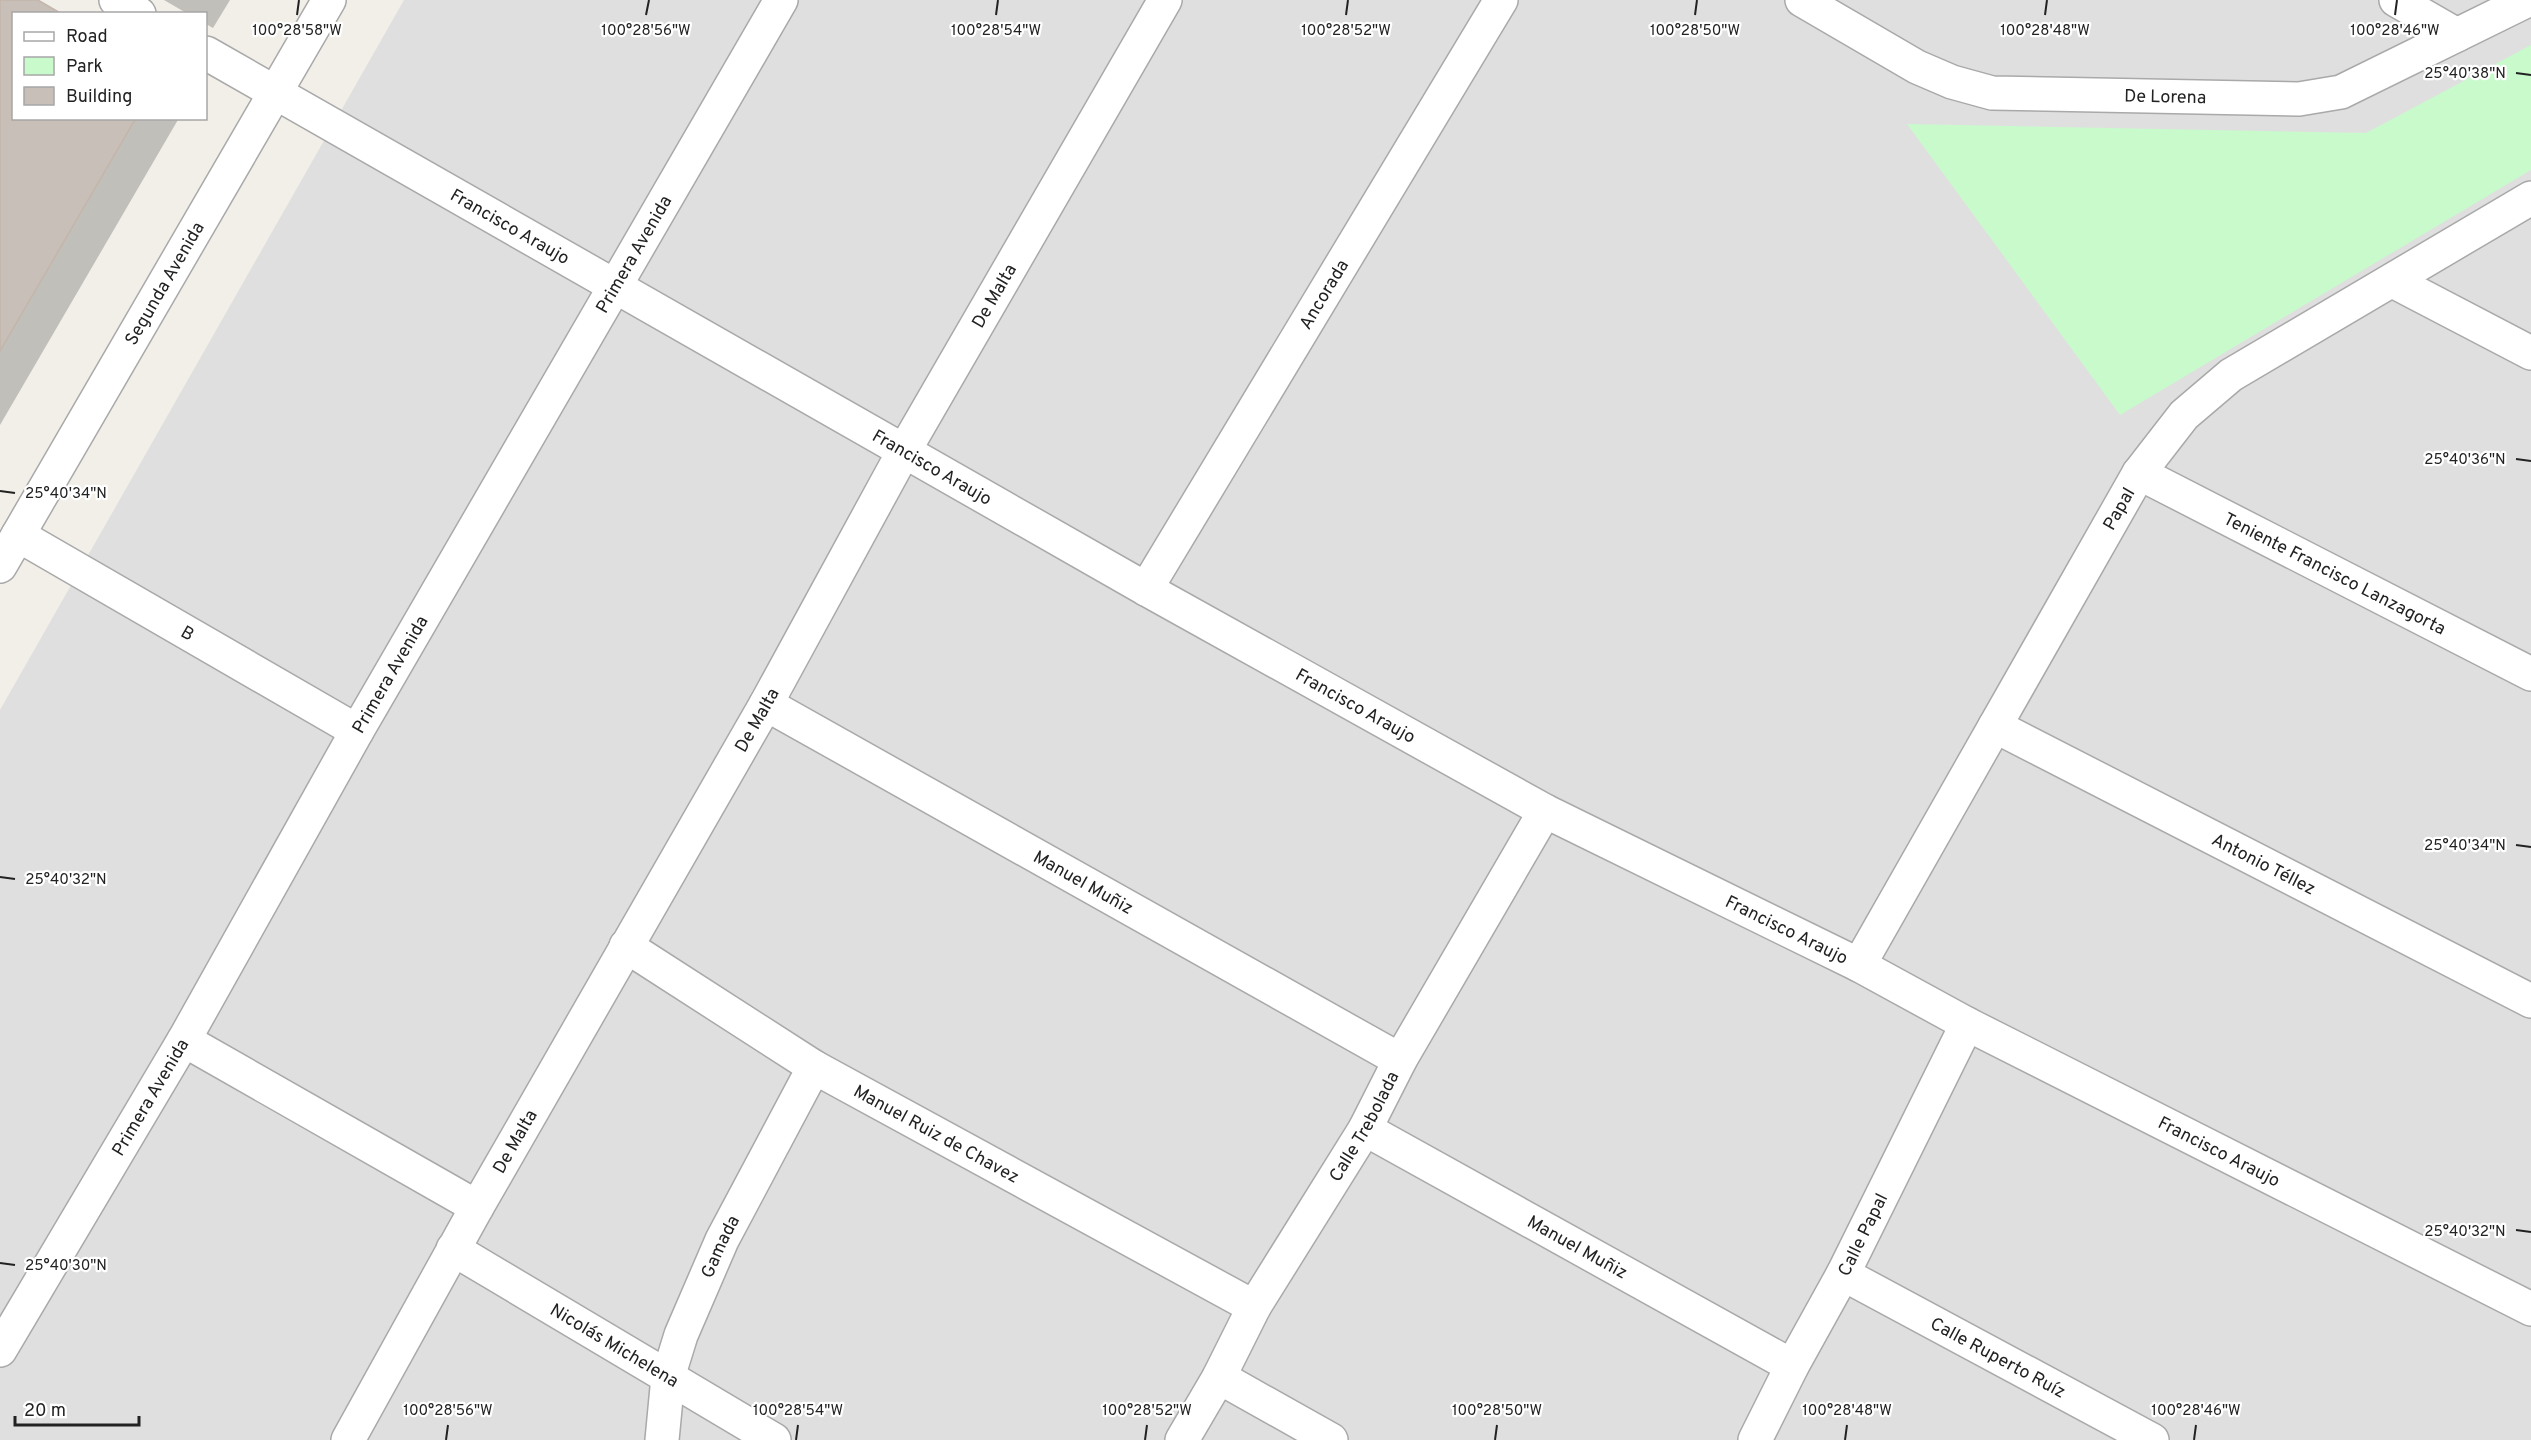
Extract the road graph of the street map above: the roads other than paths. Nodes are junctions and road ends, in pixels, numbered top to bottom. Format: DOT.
graph roads {
  1 [pos="116,0"];
  2 [pos="329,0"];
  3 [pos="781,0"];
  4 [pos="1165,0"];
  5 [pos="1501,0"];
  6 [pos="1803,0"];
  7 [pos="2396,0"];
  8 [pos="2528,0"];
  9 [pos="136,12"];
  10 [pos="2457,35"];
  11 [pos="207,53"];
  12 [pos="276,94"];
  13 [pos="2531,198"];
  14 [pos="2393,281"];
  15 [pos="616,286"];
  16 [pos="2531,353"];
  17 [pos="904,452"];
  18 [pos="2139,473"];
  19 [pos="18,535"];
  20 [pos="0,566"];
  21 [pos="1146,589"];
  22 [pos="2531,674"];
  23 [pos="766,704"];
  24 [pos="1995,726"];
  25 [pos="357,731"];
  26 [pos="1545,811"];
  27 [pos="626,946"];
  28 [pos="1859,965"];
  29 [pos="2531,1001"];
  30 [pos="1967,1024"];
  31 [pos="184,1040"];
  32 [pos="1400,1060"];
  33 [pos="814,1066"];
  34 [pos="1365,1129"];
  35 [pos="477,1207"];
  36 [pos="453,1249"];
  37 [pos="1843,1274"];
  38 [pos="1254,1307"];
  39 [pos="2531,1309"];
  40 [pos="0,1350"];
  41 [pos="1791,1366"];
  42 [pos="668,1377"];
  43 [pos="1219,1377"];
  44 [pos="348,1440"];
  45 [pos="662,1440"];
  46 [pos="774,1440"];
  47 [pos="1182,1440"];
  48 [pos="1331,1440"];
  49 [pos="1755,1440"];
  50 [pos="2152,1440"];
  1 -- 9 [label="street"];
  2 -- 12 [label="street, Segunda Avenida"];
  3 -- 15 [label="street, Primera Avenida"];
  4 -- 17 [label="street, De Malta"];
  5 -- 21 [label="street, Ancorada"];
  6 -- 10 [label="street, De Lorena"];
  7 -- 10 [label="street"];
  8 -- 10 [label="street, De Lorena"];
  11 -- 12 [label="street, Francisco Araujo"];
  12 -- 15 [label="street, Francisco Araujo"];
  12 -- 19 [label="street, Segunda Avenida"];
  13 -- 14 [label="street, Papal"];
  14 -- 16 [label="street"];
  14 -- 18 [label="street, Papal"];
  15 -- 17 [label="street, Francisco Araujo"];
  15 -- 25 [label="street, Primera Avenida"];
  17 -- 21 [label="street, Francisco Araujo"];
  17 -- 23 [label="street, De Malta"];
  18 -- 22 [label="street, Teniente Francisco Lanzagorta"];
  18 -- 24 [label="street, Papal"];
  19 -- 20 [label="street, Segunda Avenida"];
  19 -- 25 [label="street, B"];
  21 -- 26 [label="street, Francisco Araujo"];
  23 -- 27 [label="street, De Malta"];
  23 -- 32 [label="street, Manuel Muñiz"];
  24 -- 28 [label="street, Papal"];
  24 -- 29 [label="street, Antonio Téllez"];
  25 -- 31 [label="street, Primera Avenida"];
  26 -- 28 [label="street, Francisco Araujo"];
  26 -- 32 [label="street, Calle Trebolada"];
  27 -- 33 [label="street, Manuel Ruiz de Chavez"];
  27 -- 35 [label="street, De Malta"];
  28 -- 30 [label="street, Francisco Araujo"];
  30 -- 37 [label="street, Calle Papal"];
  30 -- 39 [label="street, Francisco Araujo"];
  31 -- 35 [label="street"];
  31 -- 40 [label="street, Primera Avenida"];
  32 -- 34 [label="street, Calle Trebolada"];
  33 -- 38 [label="street, Manuel Ruiz de Chavez"];
  33 -- 42 [label="street, Gamada"];
  34 -- 38 [label="street, Calle Trebolada"];
  34 -- 41 [label="street, Manuel Muñiz"];
  35 -- 36 [label="street, De Malta"];
  36 -- 42 [label="street, Nicolás Michelena"];
  36 -- 44 [label="street, De Malta"];
  37 -- 41 [label="street, Calle Papal"];
  37 -- 50 [label="street, Calle Ruperto Ruíz"];
  38 -- 43 [label="street, Calle Trebolada"];
  41 -- 49 [label="street, Calle Papal"];
  42 -- 45 [label="street, Gamada"];
  42 -- 46 [label="street, Nicolás Michelena"];
  43 -- 47 [label="street, Calle Trebolada"];
  43 -- 48 [label="street"];
}
